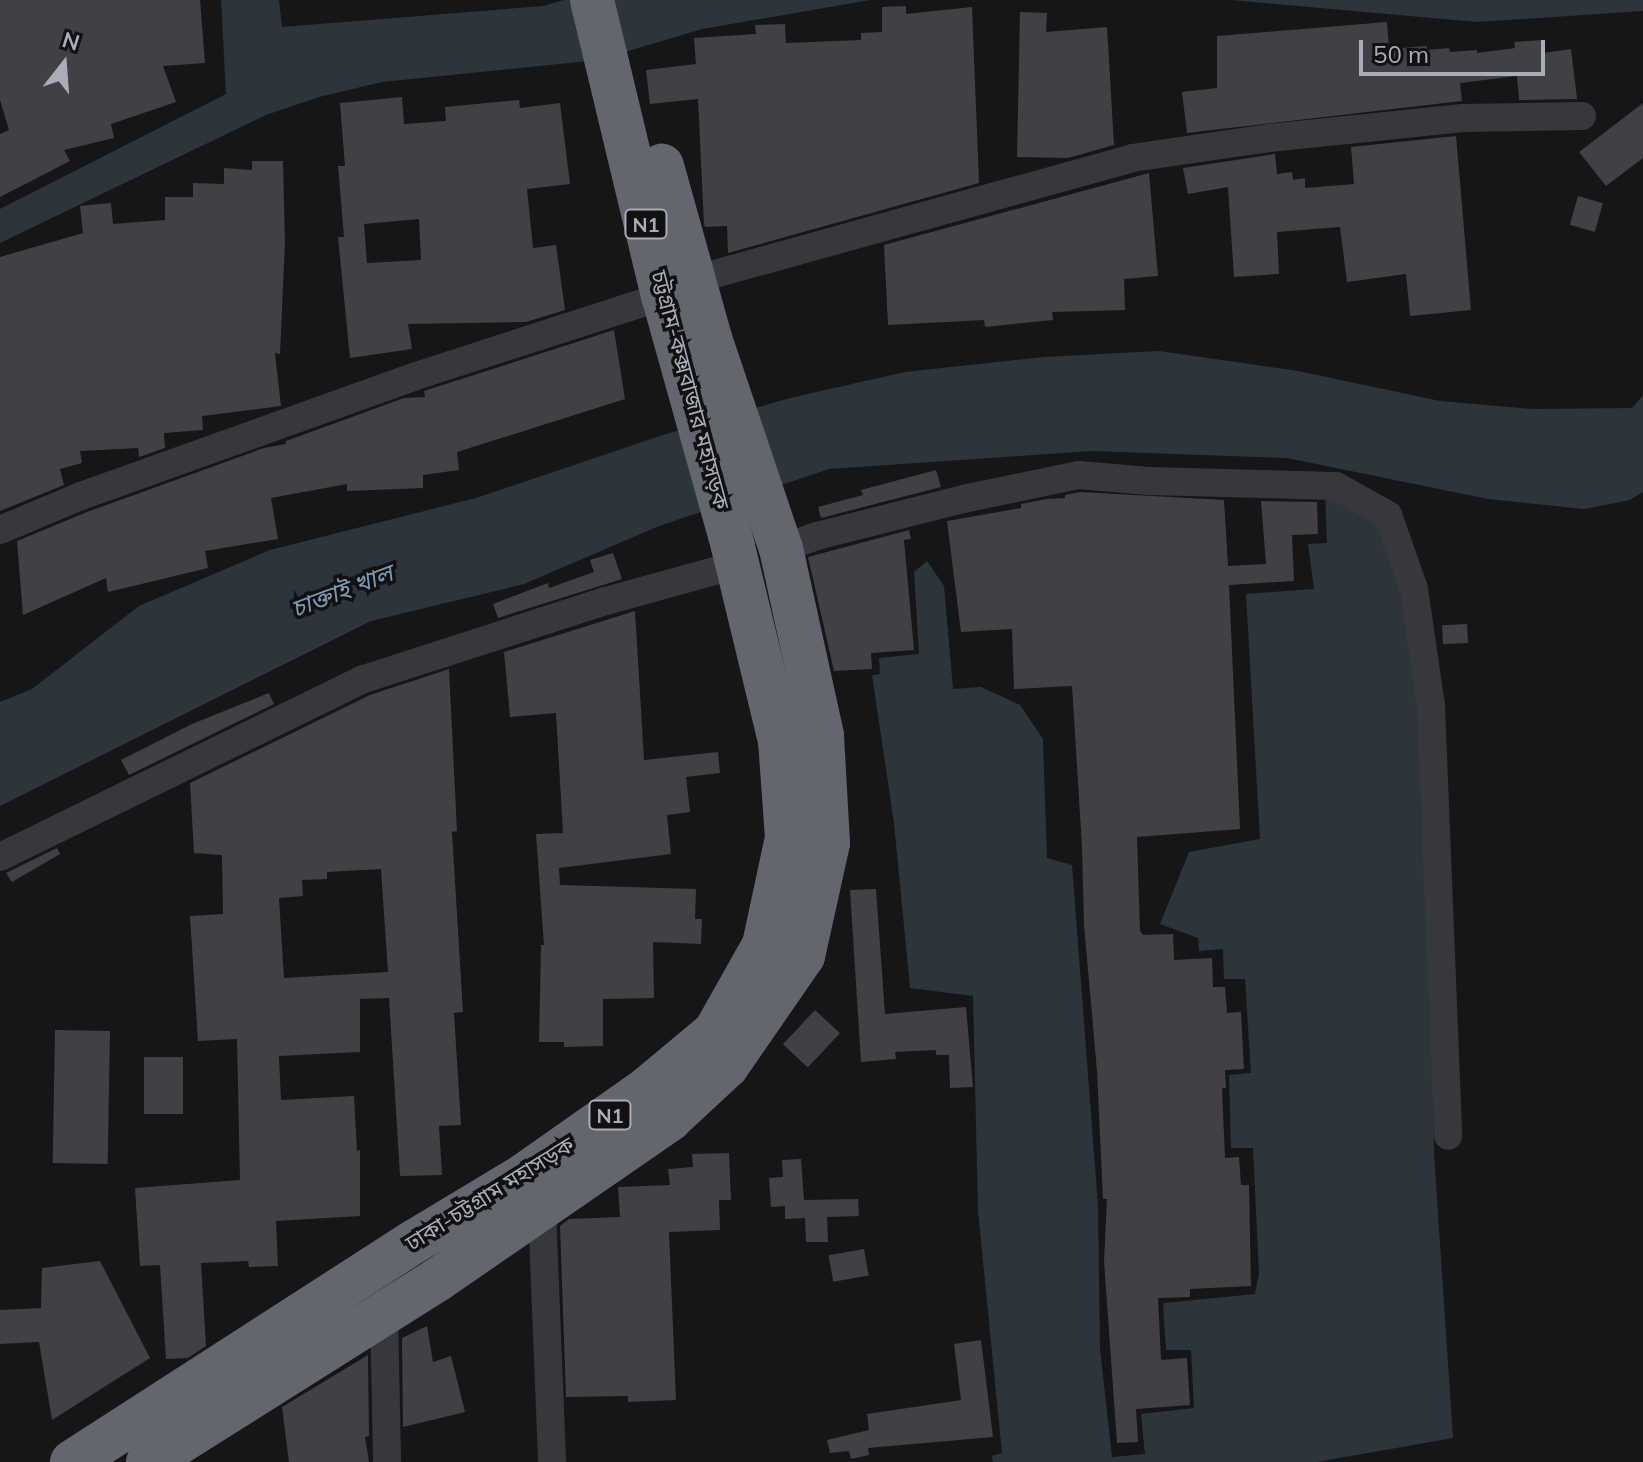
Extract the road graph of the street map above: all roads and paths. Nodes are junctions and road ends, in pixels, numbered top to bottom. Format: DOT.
graph roads {
  1 [pos="592,0"];
  2 [pos="623,0"];
  3 [pos="631,98"];
  4 [pos="1582,116"];
  5 [pos="678,288"];
  6 [pos="694,342"];
  7 [pos="0,530"];
  8 [pos="779,543"];
  9 [pos="734,556"];
  10 [pos="0,857"];
  11 [pos="1448,1136"];
  12 [pos="542,1210"];
  13 [pos="415,1241"];
  14 [pos="437,1280"];
  15 [pos="384,1313"];
  16 [pos="72,1462"];
  17 [pos="148,1462"];
  18 [pos="387,1462"];
  19 [pos="552,1462"];
  1 -- 3 [label="highway, চট্টগ্রাম-কক্সবাজার মহাসড়ক / N1"];
  2 -- 3 [label="highway, চট্টগ্রাম-কক্সবাজার মহাসড়ক / N1"];
  3 -- 5 [label="highway, চট্টগ্রাম-কক্সবাজার মহাসড়ক / N1"];
  4 -- 5 [label="street"];
  5 -- 6 [label="highway, চট্টগ্রাম-কক্সবাজার মহাসড়ক / N1"];
  5 -- 7 [label="street"];
  6 -- 8 [label="highway, চট্টগ্রাম-কক্সবাজার মহাসড়ক / N1"];
  6 -- 9 [label="highway, চট্টগ্রাম-কক্সবাজার মহাসড়ক / N1"];
  8 -- 11 [label="street"];
  8 -- 12 [label="highway, ঢাকা-চট্টগ্রাম মহাসড়ক / N1"];
  9 -- 10 [label="street"];
  9 -- 13 [label="highway, ঢাকা-চট্টগ্রাম মহাসড়ক / N1"];
  12 -- 14 [label="highway, ঢাকা-চট্টগ্রাম মহাসড়ক / N1"];
  12 -- 19 [label="street"];
  13 -- 14 [label="highway"];
  13 -- 16 [label="highway, ঢাকা-চট্টগ্রাম মহাসড়ক / N1"];
  14 -- 15 [label="highway, ঢাকা-চট্টগ্রাম মহাসড়ক / N1"];
  15 -- 17 [label="highway, ঢাকা-চট্টগ্রাম মহাসড়ক / N1"];
  15 -- 18 [label="street"];
}
